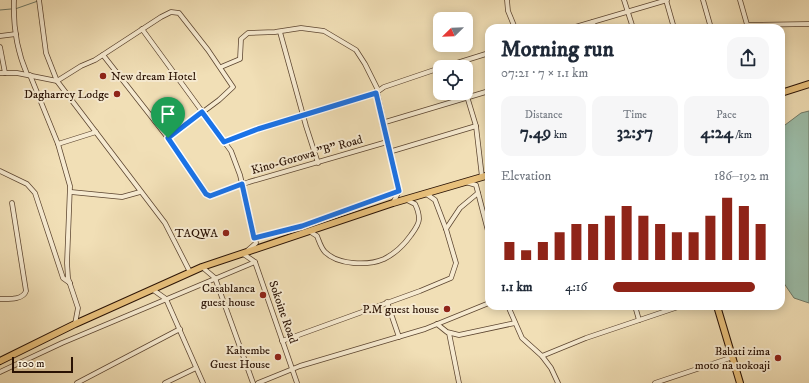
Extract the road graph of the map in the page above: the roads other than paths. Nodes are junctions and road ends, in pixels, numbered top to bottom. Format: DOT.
graph roads {
  1 [pos="14,0"];
  2 [pos="38,0"];
  3 [pos="507,0"];
  4 [pos="624,0"];
  5 [pos="666,0"];
  6 [pos="703,0"];
  7 [pos="740,0"];
  8 [pos="627,10"];
  9 [pos="593,22"];
  10 [pos="513,24"];
  11 [pos="586,24"];
  12 [pos="632,24"];
  13 [pos="673,24"];
  14 [pos="710,24"];
  15 [pos="747,24"];
  16 [pos="809,24"];
  17 [pos="785,25"];
  18 [pos="142,29"];
  19 [pos="280,32"];
  20 [pos="16,34"];
  21 [pos="0,36"];
  22 [pos="0,47"];
  23 [pos="485,54"];
  24 [pos="103,55"];
  25 [pos="470,60"];
  26 [pos="221,67"];
  27 [pos="433,71"];
  28 [pos="2,73"];
  29 [pos="28,75"];
  30 [pos="57,81"];
  31 [pos="809,84"];
  32 [pos="377,91"];
  33 [pos="485,92"];
  34 [pos="785,93"];
  35 [pos="473,94"];
  36 [pos="451,100"];
  37 [pos="468,100"];
  38 [pos="202,112"];
  39 [pos="304,115"];
  40 [pos="382,123"];
  41 [pos="476,126"];
  42 [pos="96,132"];
  43 [pos="168,138"];
  44 [pos="224,142"];
  45 [pos="387,142"];
  46 [pos="58,144"];
  47 [pos="389,152"];
  48 [pos="318,163"];
  49 [pos="0,171"];
  50 [pos="485,176"];
  51 [pos="482,177"];
  52 [pos="465,182"];
  53 [pos="242,184"];
  54 [pos="399,191"];
  55 [pos="70,192"];
  56 [pos="140,192"];
  57 [pos="424,193"];
  58 [pos="478,193"];
  59 [pos="405,199"];
  60 [pos="12,203"];
  61 [pos="393,203"];
  62 [pos="485,220"];
  63 [pos="302,226"];
  64 [pos="446,228"];
  65 [pos="307,231"];
  66 [pos="296,235"];
  67 [pos="254,238"];
  68 [pos="248,250"];
  69 [pos="242,253"];
  70 [pos="255,262"];
  71 [pos="202,267"];
  72 [pos="190,272"];
  73 [pos="215,278"];
  74 [pos="70,283"];
  75 [pos="152,289"];
  76 [pos="0,299"];
  77 [pos="166,299"];
  78 [pos="387,302"];
  79 [pos="485,305"];
  80 [pos="509,310"];
  81 [pos="636,310"];
  82 [pos="669,310"];
  83 [pos="718,310"];
  84 [pos="639,320"];
  85 [pos="514,323"];
  86 [pos="75,324"];
  87 [pos="437,324"];
  88 [pos="180,330"];
  89 [pos="449,333"];
  90 [pos="399,337"];
  91 [pos="282,341"];
  92 [pos="542,356"];
  93 [pos="733,357"];
  94 [pos="2,359"];
  95 [pos="196,368"];
  96 [pos="292,369"];
  97 [pos="0,372"];
  98 [pos="77,383"];
  99 [pos="165,383"];
  100 [pos="203,383"];
  101 [pos="253,383"];
  102 [pos="258,383"];
  103 [pos="297,383"];
  104 [pos="459,383"];
  105 [pos="558,383"];
  106 [pos="655,383"];
  107 [pos="740,383"];
  1 -- 20 [label="street"];
  2 -- 30 [label="street"];
  3 -- 10 [label="street"];
  4 -- 8 [label="street"];
  5 -- 8 [label="street"];
  5 -- 13 [label="street"];
  6 -- 14 [label="street"];
  7 -- 15 [label="street"];
  8 -- 9 [label="street"];
  8 -- 12 [label="street"];
  9 -- 11 [label="street"];
  16 -- 17 [label="street"];
  18 -- 24 [label="street"];
  18 -- 26 [label="street"];
  18 -- 38 [label="street"];
  19 -- 26 [label="street"];
  19 -- 32 [label="street"];
  19 -- 39 [label="street"];
  20 -- 21 [label="street"];
  20 -- 29 [label="street"];
  22 -- 28 [label="street"];
  23 -- 25 [label="street"];
  24 -- 30 [label="street"];
  24 -- 43 [label="street"];
  26 -- 38 [label="street"];
  27 -- 32 [label="street"];
  28 -- 29 [label="street"];
  29 -- 30 [label="street"];
  29 -- 46 [label="street"];
  30 -- 42 [label="street"];
  31 -- 34 [label="highway"];
  32 -- 39 [label="street"];
  32 -- 40 [label="street"];
  33 -- 35 [label="street"];
  36 -- 40 [label="street"];
  37 -- 41 [label="street"];
  38 -- 43 [label="street"];
  38 -- 44 [label="street"];
  39 -- 44 [label="street"];
  39 -- 48 [label="street"];
  40 -- 45 [label="street"];
  41 -- 47 [label="street"];
  41 -- 51 [label="street"];
  42 -- 46 [label="street"];
  42 -- 56 [label="street"];
  43 -- 53 [label="street, Kino-Gorowa \"B\" Road"];
  44 -- 53 [label="street"];
  45 -- 47 [label="street"];
  45 -- 48 [label="street, Kino-Gorowa \"B\" Road"];
  46 -- 55 [label="street"];
  47 -- 54 [label="street"];
  48 -- 53 [label="street, Kino-Gorowa \"B\" Road"];
  49 -- 74 [label="street"];
  50 -- 51 [label="highway"];
  51 -- 52 [label="highway"];
  52 -- 57 [label="highway"];
  52 -- 58 [label="street"];
  53 -- 67 [label="street"];
  54 -- 61 [label="street"];
  54 -- 63 [label="street"];
  55 -- 56 [label="street"];
  55 -- 74 [label="street"];
  56 -- 72 [label="street"];
  57 -- 59 [label="highway"];
  57 -- 64 [label="street"];
  58 -- 62 [label="street"];
  58 -- 64 [label="street"];
  59 -- 61 [label="highway"];
  59 -- 65 [label="street"];
  60 -- 76 [label="street"];
  61 -- 65 [label="highway"];
  63 -- 66 [label="street"];
  63 -- 67 [label="street"];
  64 -- 78 [label="street"];
  65 -- 66 [label="highway"];
  66 -- 68 [label="highway"];
  67 -- 68 [label="street"];
  68 -- 69 [label="highway"];
  69 -- 70 [label="street"];
  69 -- 71 [label="highway"];
  70 -- 73 [label="street"];
  70 -- 91 [label="street, Sokoine Road"];
  71 -- 72 [label="highway"];
  71 -- 73 [label="street"];
  72 -- 75 [label="highway"];
  73 -- 77 [label="street"];
  73 -- 101 [label="street"];
  74 -- 86 [label="street"];
  75 -- 77 [label="street"];
  75 -- 86 [label="highway"];
  77 -- 88 [label="street"];
  77 -- 97 [label="street"];
  78 -- 90 [label="street"];
  78 -- 91 [label="street"];
  79 -- 87 [label="street"];
  80 -- 85 [label="street"];
  81 -- 84 [label="street"];
  82 -- 84 [label="street"];
  83 -- 93 [label="highway"];
  84 -- 92 [label="street"];
  85 -- 89 [label="street"];
  85 -- 92 [label="street"];
  86 -- 94 [label="highway"];
  87 -- 89 [label="street"];
  87 -- 90 [label="street"];
  88 -- 95 [label="street"];
  88 -- 98 [label="street"];
  89 -- 104 [label="street"];
  90 -- 96 [label="street"];
  91 -- 96 [label="street, Sokoine Road"];
  92 -- 105 [label="street"];
  93 -- 106 [label="street"];
  93 -- 107 [label="highway"];
  95 -- 99 [label="street"];
  95 -- 100 [label="street"];
  96 -- 102 [label="street"];
  96 -- 103 [label="street, Sokoine Road"];
}
